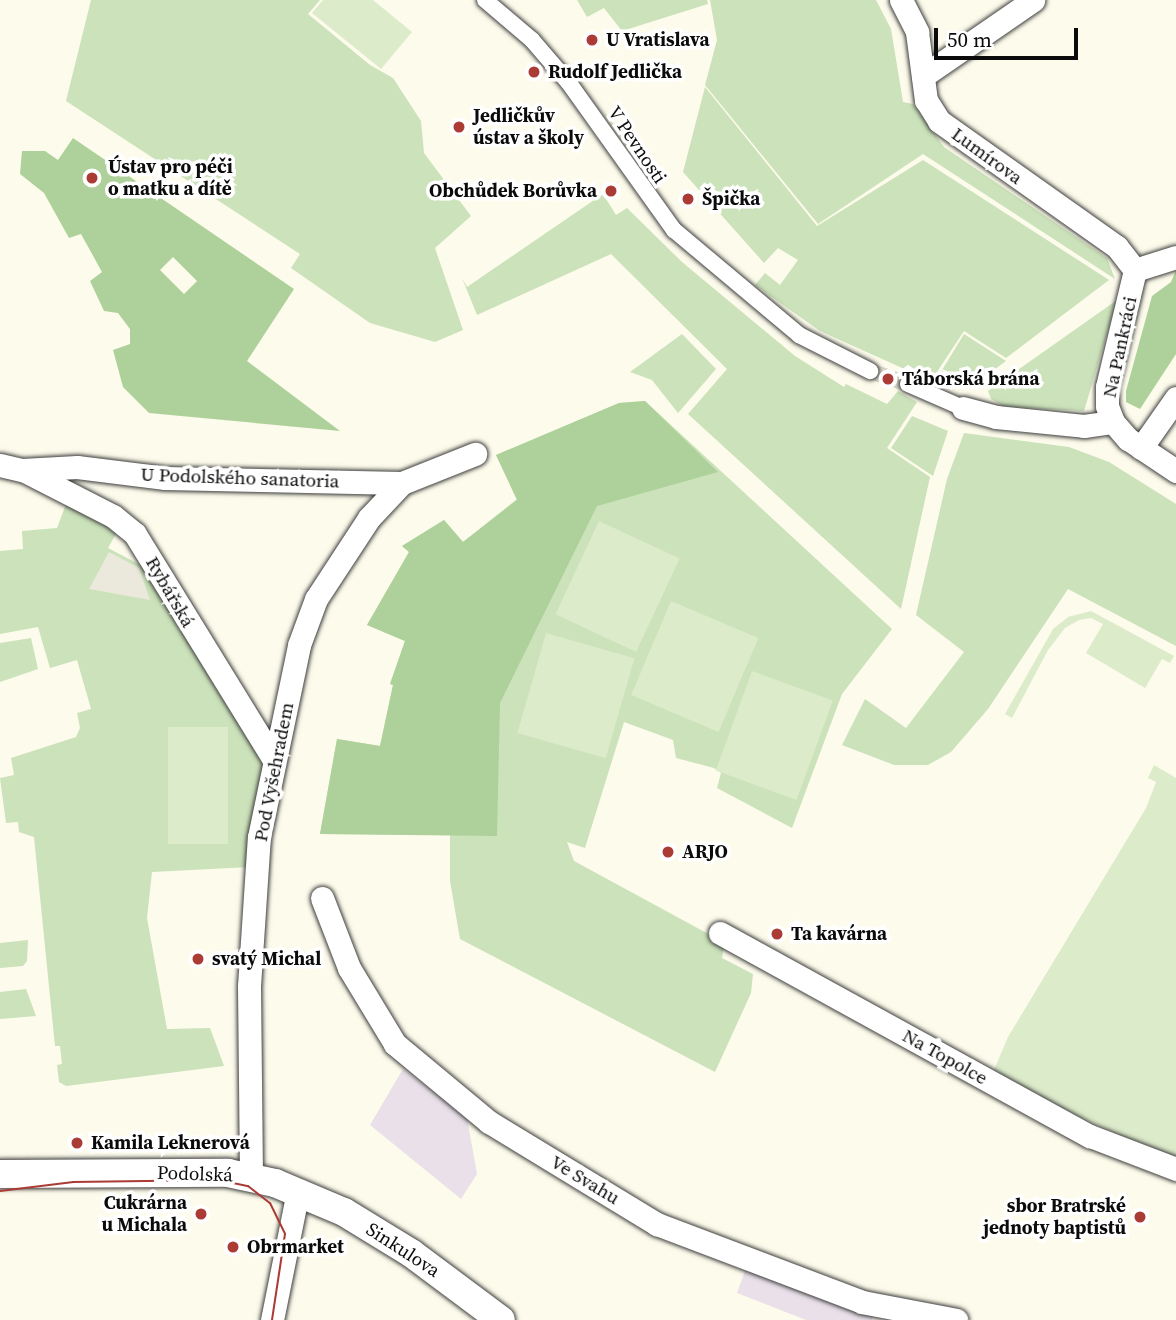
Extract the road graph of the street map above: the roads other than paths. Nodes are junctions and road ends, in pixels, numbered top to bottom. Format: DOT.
graph roads {
  1 [pos="485,0"];
  2 [pos="901,0"];
  3 [pos="1034,0"];
  4 [pos="923,76"];
  5 [pos="1176,257"];
  6 [pos="1135,270"];
  7 [pos="870,370"];
  8 [pos="908,384"];
  9 [pos="1176,398"];
  10 [pos="964,408"];
  11 [pos="1113,422"];
  12 [pos="1141,448"];
  13 [pos="475,454"];
  14 [pos="11,467"];
  15 [pos="1176,471"];
  16 [pos="402,483"];
  17 [pos="274,760"];
  18 [pos="322,898"];
  19 [pos="720,933"];
  20 [pos="1176,1168"];
  21 [pos="0,1174"];
  22 [pos="251,1177"];
  23 [pos="298,1191"];
  24 [pos="272,1320"];
  25 [pos="501,1320"];
  26 [pos="956,1320"];
  1 -- 7 [label="street, V Pevnosti"];
  2 -- 4 [label="street, Lumírova"];
  3 -- 4 [label="street"];
  4 -- 6 [label="street, Lumírova"];
  5 -- 6 [label="street"];
  6 -- 11 [label="street, Na Pankráci"];
  8 -- 10 [label="street"];
  9 -- 12 [label="street"];
  10 -- 11 [label="street, Na Pankráci"];
  11 -- 12 [label="street, Na Pankráci"];
  12 -- 15 [label="street, Na Pankráci"];
  13 -- 16 [label="street, U Podolského sanatoria"];
  14 -- 16 [label="street, U Podolského sanatoria"];
  14 -- 17 [label="street, Rybářská"];
  16 -- 17 [label="street, Pod Vyšehradem"];
  17 -- 22 [label="street, Pod Vyšehradem"];
  18 -- 26 [label="street, Ve Svahu"];
  19 -- 20 [label="street, Na Topolce"];
  21 -- 22 [label="street, Podolská"];
  22 -- 23 [label="street, Podolská"];
  23 -- 24 [label="street"];
  23 -- 25 [label="street, Sinkulova"];
}
